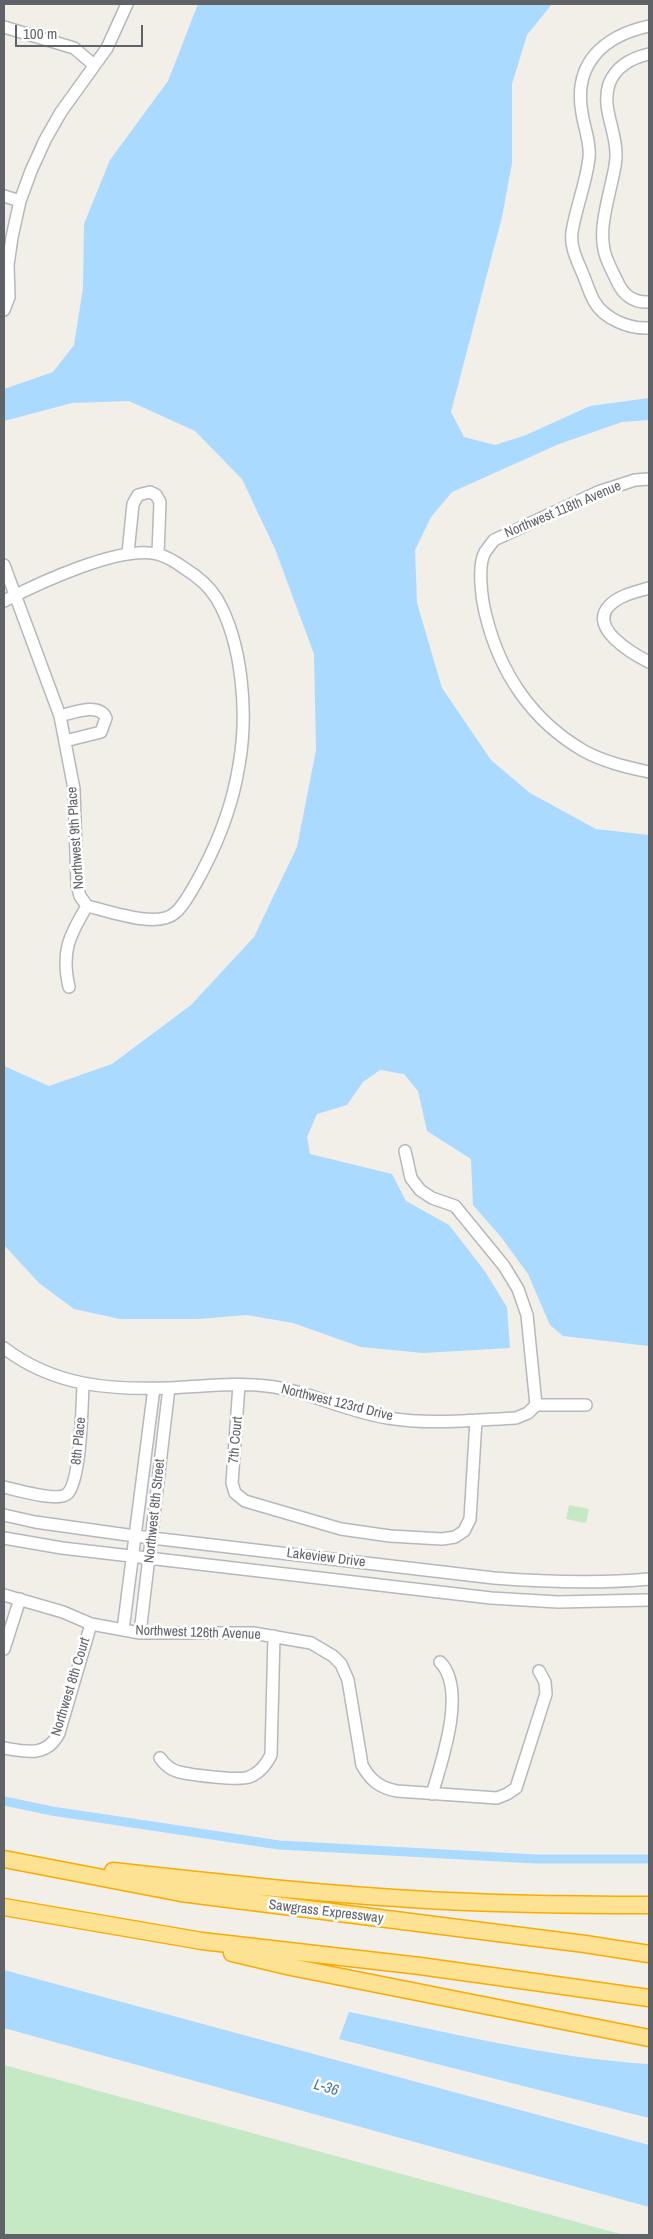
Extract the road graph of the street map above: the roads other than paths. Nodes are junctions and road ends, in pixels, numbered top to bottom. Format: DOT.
graph roads {
  1 [pos="127,4"];
  2 [pos="649,26"];
  3 [pos="4,27"];
  4 [pos="649,54"];
  5 [pos="94,64"];
  6 [pos="4,196"];
  7 [pos="20,200"];
  8 [pos="649,302"];
  9 [pos="4,310"];
  10 [pos="649,328"];
  11 [pos="649,479"];
  12 [pos="128,553"];
  13 [pos="158,554"];
  14 [pos="4,565"];
  15 [pos="649,588"];
  16 [pos="9,598"];
  17 [pos="649,662"];
  18 [pos="60,716"];
  19 [pos="65,740"];
  20 [pos="649,772"];
  21 [pos="88,906"];
  22 [pos="69,987"];
  23 [pos="405,1151"];
  24 [pos="4,1348"];
  25 [pos="83,1385"];
  26 [pos="239,1385"];
  27 [pos="154,1388"];
  28 [pos="169,1388"];
  29 [pos="536,1405"];
  30 [pos="586,1405"];
  31 [pos="476,1420"];
  32 [pos="4,1487"];
  33 [pos="4,1515"];
  34 [pos="135,1536"];
  35 [pos="4,1538"];
  36 [pos="152,1538"];
  37 [pos="132,1556"];
  38 [pos="149,1557"];
  39 [pos="406,1568"];
  40 [pos="649,1579"];
  41 [pos="403,1588"];
  42 [pos="4,1595"];
  43 [pos="20,1599"];
  44 [pos="649,1600"];
  45 [pos="90,1624"];
  46 [pos="123,1630"];
  47 [pos="140,1633"];
  48 [pos="274,1636"];
  49 [pos="4,1649"];
  50 [pos="440,1662"];
  51 [pos="539,1671"];
  52 [pos="4,1748"];
  53 [pos="160,1758"];
  54 [pos="432,1794"];
  55 [pos="4,1860"];
  56 [pos="36,1864"];
  57 [pos="649,1905"];
  58 [pos="4,1907"];
  59 [pos="202,1941"];
  60 [pos="649,1954"];
  61 [pos="649,1998"];
  62 [pos="649,2038"];
  1 -- 5 [label="street"];
  2 -- 10 [label="street"];
  3 -- 5 [label="street"];
  4 -- 8 [label="street"];
  5 -- 7 [label="street"];
  6 -- 7 [label="street"];
  7 -- 9 [label="street"];
  11 -- 20 [label="street, Northwest 118th Avenue"];
  12 -- 13 [label="street"];
  12 -- 13 [label="street"];
  12 -- 16 [label="street"];
  13 -- 21 [label="street"];
  14 -- 16 [label="street, Northwest 9th Place"];
  15 -- 17 [label="street"];
  16 -- 18 [label="street, Northwest 9th Place"];
  18 -- 19 [label="street, Northwest 9th Place"];
  18 -- 19 [label="street"];
  19 -- 21 [label="street, Northwest 9th Place"];
  21 -- 22 [label="street, Northwest 9th Place"];
  23 -- 29 [label="street"];
  24 -- 25 [label="street, Northwest 123rd Drive"];
  25 -- 27 [label="street, Northwest 123rd Drive"];
  25 -- 32 [label="street, 8th Place"];
  26 -- 28 [label="street, Northwest 123rd Drive"];
  26 -- 31 [label="street, Northwest 123rd Drive"];
  26 -- 31 [label="street, 7th Court"];
  27 -- 28 [label="street, Northwest 123rd Drive"];
  27 -- 34 [label="street, Northwest 8th Street"];
  28 -- 36 [label="street, Northwest 8th Street"];
  29 -- 30 [label="street"];
  29 -- 31 [label="street, Northwest 123rd Drive"];
  33 -- 34 [label="street, Lakeview Drive"];
  34 -- 36 [label="street, Lakeview Drive"];
  34 -- 37 [label="street, Northwest 8th Street"];
  35 -- 37 [label="street, Lakeview Drive"];
  36 -- 38 [label="street, Northwest 8th Street"];
  36 -- 39 [label="street, Lakeview Drive"];
  37 -- 38 [label="street, Lakeview Drive"];
  37 -- 46 [label="street, Northwest 8th Street"];
  38 -- 41 [label="street, Lakeview Drive"];
  38 -- 47 [label="street, Northwest 8th Street"];
  39 -- 40 [label="street, Lakeview Drive"];
  39 -- 41 [label="street"];
  41 -- 44 [label="street, Lakeview Drive"];
  42 -- 43 [label="street, Northwest 126th Avenue"];
  43 -- 45 [label="street, Northwest 126th Avenue"];
  43 -- 49 [label="street"];
  45 -- 46 [label="street, Northwest 126th Avenue"];
  45 -- 52 [label="street, Northwest 8th Court"];
  46 -- 47 [label="street, Northwest 126th Avenue"];
  47 -- 48 [label="street, Northwest 126th Avenue"];
  48 -- 53 [label="street"];
  48 -- 54 [label="street, Northwest 126th Avenue"];
  50 -- 54 [label="street"];
  51 -- 54 [label="street"];
  55 -- 56 [label="highway, Sawgrass Expressway"];
  56 -- 57 [label="highway"];
  56 -- 60 [label="highway, Sawgrass Expressway"];
  58 -- 59 [label="highway"];
  59 -- 61 [label="highway"];
  59 -- 62 [label="highway"];
}
